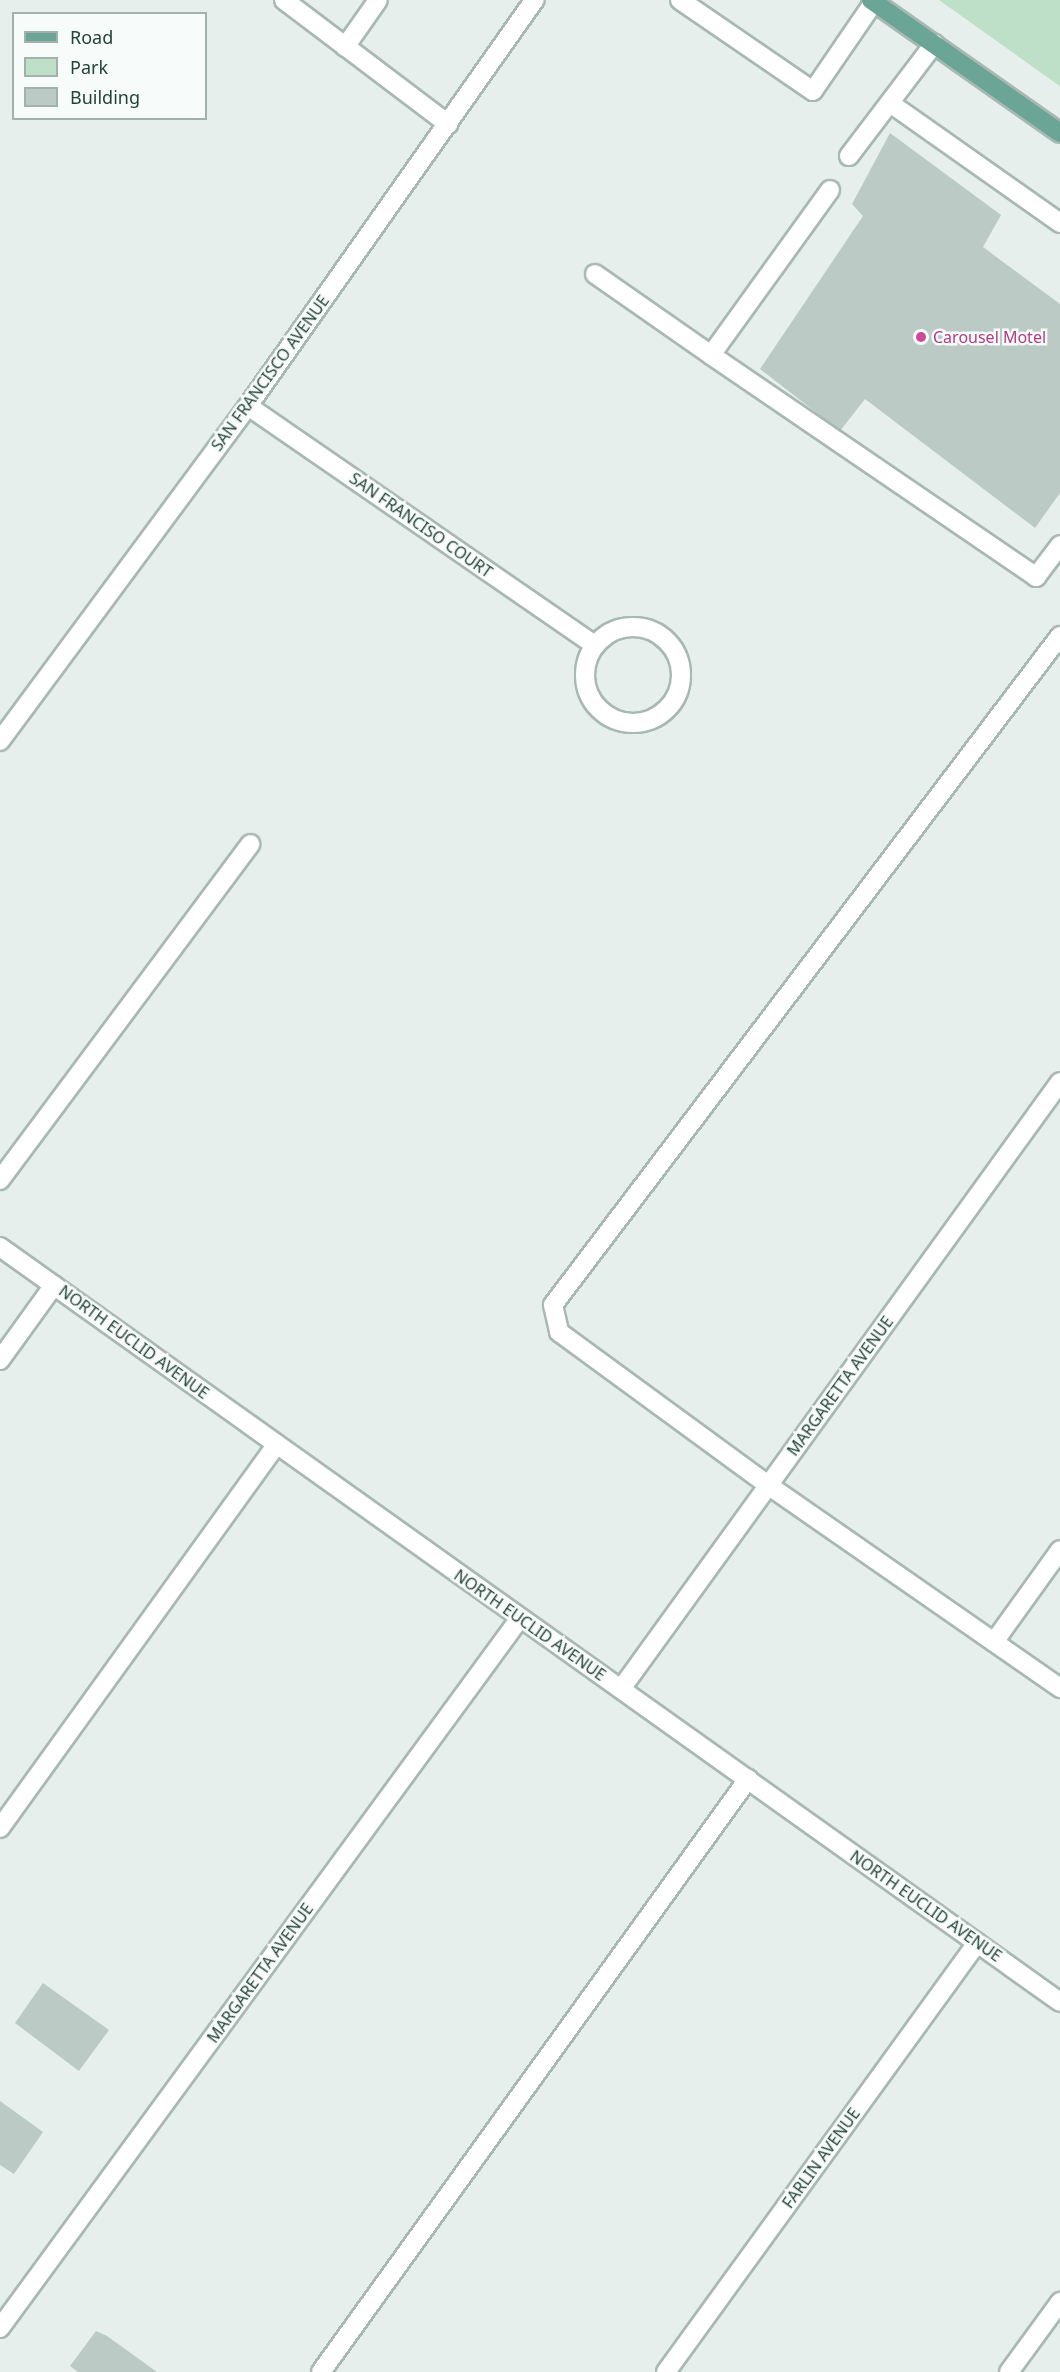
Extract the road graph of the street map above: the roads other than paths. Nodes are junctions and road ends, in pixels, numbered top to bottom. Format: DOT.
graph roads {
  1 [pos="378,0"];
  2 [pos="534,0"];
  3 [pos="680,0"];
  4 [pos="873,1"];
  5 [pos="286,2"];
  6 [pos="934,44"];
  7 [pos="345,46"];
  8 [pos="890,103"];
  9 [pos="448,124"];
  10 [pos="1060,132"];
  11 [pos="849,156"];
  12 [pos="830,190"];
  13 [pos="1060,223"];
  14 [pos="595,274"];
  15 [pos="711,355"];
  16 [pos="248,406"];
  17 [pos="1060,545"];
  18 [pos="1060,636"];
  19 [pos="595,645"];
  20 [pos="0,741"];
  21 [pos="250,844"];
  22 [pos="1060,1082"];
  23 [pos="0,1180"];
  24 [pos="0,1247"];
  25 [pos="54,1285"];
  26 [pos="0,1360"];
  27 [pos="277,1444"];
  28 [pos="768,1485"];
  29 [pos="1060,1550"];
  30 [pos="520,1618"];
  31 [pos="994,1642"];
  32 [pos="1060,1688"];
  33 [pos="621,1689"];
  34 [pos="748,1779"];
  35 [pos="0,1828"];
  36 [pos="977,1943"];
  37 [pos="1059,1998"];
  38 [pos="1060,2302"];
  39 [pos="0,2328"];
  40 [pos="321,2372"];
  41 [pos="666,2372"];
  42 [pos="1009,2372"];
  1 -- 7 [label="street"];
  2 -- 9 [label="street, SAN FRANCISCO AVENUE"];
  3 -- 4 [label="street"];
  4 -- 6 [label="main road"];
  5 -- 7 [label="street"];
  6 -- 8 [label="street"];
  6 -- 10 [label="main road"];
  7 -- 9 [label="street"];
  8 -- 11 [label="street"];
  8 -- 13 [label="street"];
  9 -- 16 [label="street, SAN FRANCISCO AVENUE"];
  12 -- 15 [label="street"];
  14 -- 15 [label="street"];
  15 -- 17 [label="street"];
  16 -- 19 [label="street, SAN FRANCISO COURT"];
  16 -- 20 [label="street, SAN FRANCISCO AVENUE"];
  18 -- 28 [label="street"];
  19 -- 19 [label="street"];
  21 -- 23 [label="street"];
  22 -- 28 [label="street, MARGARETTA AVENUE"];
  24 -- 25 [label="street, NORTH EUCLID AVENUE"];
  25 -- 26 [label="street"];
  25 -- 27 [label="street, NORTH EUCLID AVENUE"];
  27 -- 30 [label="street, NORTH EUCLID AVENUE"];
  27 -- 35 [label="street"];
  28 -- 31 [label="street"];
  28 -- 33 [label="street, MARGARETTA AVENUE"];
  29 -- 31 [label="street"];
  30 -- 33 [label="street, NORTH EUCLID AVENUE"];
  30 -- 39 [label="street, MARGARETTA AVENUE"];
  31 -- 32 [label="street"];
  33 -- 34 [label="street, NORTH EUCLID AVENUE"];
  34 -- 36 [label="street, NORTH EUCLID AVENUE"];
  34 -- 40 [label="street"];
  36 -- 37 [label="street, NORTH EUCLID AVENUE"];
  36 -- 41 [label="street, FARLIN AVENUE"];
  38 -- 42 [label="street"];
}
